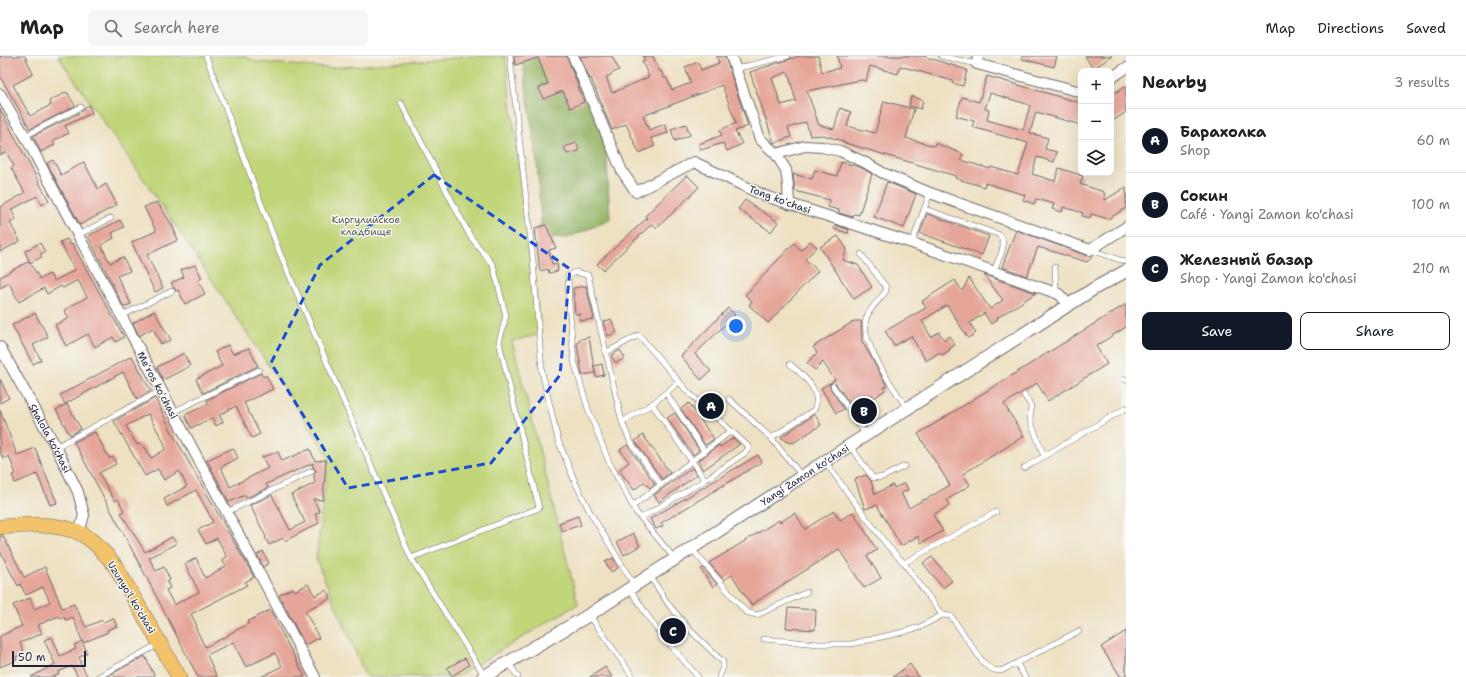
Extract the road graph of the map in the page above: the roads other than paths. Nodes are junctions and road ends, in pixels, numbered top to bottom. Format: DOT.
graph roads {
  1 [pos="206,56"];
  2 [pos="510,56"];
  3 [pos="572,56"];
  4 [pos="731,56"];
  5 [pos="788,56"];
  6 [pos="941,56"];
  7 [pos="977,60"];
  8 [pos="1126,68"];
  9 [pos="735,69"];
  10 [pos="1114,76"];
  11 [pos="1078,91"];
  12 [pos="0,94"];
  13 [pos="401,103"];
  14 [pos="81,107"];
  15 [pos="25,136"];
  16 [pos="776,154"];
  17 [pos="930,193"];
  18 [pos="789,204"];
  19 [pos="925,209"];
  20 [pos="111,218"];
  21 [pos="1126,227"];
  22 [pos="78,235"];
  23 [pos="912,243"];
  24 [pos="1090,250"];
  25 [pos="861,254"];
  26 [pos="1126,262"];
  27 [pos="1055,267"];
  28 [pos="994,271"];
  29 [pos="1126,271"];
  30 [pos="172,291"];
  31 [pos="1059,294"];
  32 [pos="1069,305"];
  33 [pos="121,316"];
  34 [pos="0,347"];
  35 [pos="605,353"];
  36 [pos="790,364"];
  37 [pos="259,370"];
  38 [pos="679,382"];
  39 [pos="833,386"];
  40 [pos="162,390"];
  41 [pos="666,393"];
  42 [pos="1024,395"];
  43 [pos="729,399"];
  44 [pos="652,404"];
  45 [pos="907,408"];
  46 [pos="1126,408"];
  47 [pos="173,412"];
  48 [pos="622,422"];
  49 [pos="732,431"];
  50 [pos="866,435"];
  51 [pos="771,438"];
  52 [pos="850,445"];
  53 [pos="56,447"];
  54 [pos="705,452"];
  55 [pos="1044,456"];
  56 [pos="826,461"];
  57 [pos="691,462"];
  58 [pos="905,466"];
  59 [pos="1024,468"];
  60 [pos="312,471"];
  61 [pos="802,476"];
  62 [pos="705,480"];
  63 [pos="661,485"];
  64 [pos="633,506"];
  65 [pos="227,512"];
  66 [pos="996,512"];
  67 [pos="641,518"];
  68 [pos="0,527"];
  69 [pos="79,533"];
  70 [pos="691,548"];
  71 [pos="411,558"];
  72 [pos="675,559"];
  73 [pos="904,563"];
  74 [pos="650,575"];
  75 [pos="632,587"];
  76 [pos="807,592"];
  77 [pos="589,615"];
  78 [pos="942,615"];
  79 [pos="1079,632"];
  80 [pos="764,639"];
  81 [pos="160,643"];
  82 [pos="509,663"];
  83 [pos="1017,664"];
  84 [pos="484,676"];
  85 [pos="98,677"];
  86 [pos="179,677"];
  87 [pos="315,677"];
  88 [pos="518,677"];
  89 [pos="633,677"];
  90 [pos="698,677"];
  91 [pos="720,677"];
  92 [pos="1025,677"];
  1 -- 71 [label="lane"];
  2 -- 75 [label="lane"];
  3 -- 18 [label="street, Tong koʻchasi"];
  4 -- 9 [label="street"];
  5 -- 9 [label="lane"];
  6 -- 7 [label="lane"];
  7 -- 11 [label="street"];
  8 -- 10 [label="street"];
  9 -- 16 [label="street"];
  12 -- 15 [label="street, Meʻros koʻchasi"];
  13 -- 71 [label="lane"];
  14 -- 15 [label="lane"];
  15 -- 22 [label="street, Meʻros koʻchasi"];
  16 -- 17 [label="street"];
  16 -- 18 [label="street"];
  17 -- 19 [label="lane"];
  17 -- 24 [label="street"];
  18 -- 23 [label="street, Tong koʻchasi"];
  19 -- 23 [label="lane"];
  19 -- 28 [label="lane"];
  20 -- 22 [label="lane"];
  21 -- 24 [label="street"];
  22 -- 33 [label="street, Meʻros koʻchasi"];
  23 -- 28 [label="street, Tong koʻchasi"];
  24 -- 26 [label="lane"];
  25 -- 45 [label="lane"];
  27 -- 31 [label="lane"];
  28 -- 31 [label="street, Tong koʻchasi"];
  29 -- 32 [label="street, Yangi Zamon ko'chasi"];
  30 -- 33 [label="lane"];
  31 -- 32 [label="street, Tong koʻchasi"];
  32 -- 45 [label="street, Yangi Zamon ko'chasi"];
  33 -- 40 [label="street, Meʻros koʻchasi"];
  34 -- 53 [label="street, Shalola ko'chasi"];
  35 -- 38 [label="lane"];
  35 -- 48 [label="lane"];
  35 -- 64 [label="lane"];
  36 -- 51 [label="lane"];
  37 -- 47 [label="lane"];
  38 -- 41 [label="lane"];
  38 -- 49 [label="lane"];
  39 -- 50 [label="lane"];
  40 -- 47 [label="street, Meʻros koʻchasi"];
  40 -- 53 [label="lane"];
  41 -- 44 [label="lane"];
  41 -- 54 [label="lane"];
  42 -- 55 [label="lane"];
  43 -- 51 [label="lane"];
  44 -- 48 [label="lane"];
  44 -- 57 [label="lane"];
  45 -- 50 [label="street, Yangi Zamon ko'chasi"];
  46 -- 55 [label="lane"];
  47 -- 65 [label="street, Meʻros koʻchasi"];
  48 -- 63 [label="lane"];
  49 -- 54 [label="lane"];
  49 -- 62 [label="lane"];
  50 -- 52 [label="street, Yangi Zamon ko'chasi"];
  51 -- 61 [label="lane"];
  52 -- 56 [label="street, Yangi Zamon ko'chasi"];
  52 -- 58 [label="lane"];
  53 -- 69 [label="street, Shalola ko'chasi"];
  54 -- 57 [label="lane"];
  55 -- 59 [label="lane"];
  56 -- 61 [label="street, Yangi Zamon ko'chasi"];
  56 -- 73 [label="lane"];
  57 -- 62 [label="lane"];
  57 -- 63 [label="lane"];
  60 -- 65 [label="lane"];
  61 -- 70 [label="street, Yangi Zamon ko'chasi"];
  62 -- 67 [label="lane"];
  63 -- 64 [label="lane"];
  64 -- 67 [label="lane"];
  65 -- 87 [label="street, Meʻros koʻchasi"];
  66 -- 73 [label="lane"];
  67 -- 72 [label="lane"];
  68 -- 69 [label="main road, Uzunyoʻl koʻchasi"];
  69 -- 81 [label="main road, Uzunyoʻl koʻchasi"];
  70 -- 72 [label="street, Yangi Zamon ko'chasi"];
  70 -- 76 [label="lane"];
  71 -- 84 [label="lane"];
  72 -- 74 [label="street, Yangi Zamon ko'chasi"];
  73 -- 78 [label="lane"];
  74 -- 75 [label="street, Yangi Zamon ko'chasi"];
  74 -- 91 [label="lane"];
  75 -- 77 [label="street, Yangi Zamon ko'chasi"];
  75 -- 90 [label="lane"];
  77 -- 82 [label="street, Yangi Zamon ko'chasi"];
  77 -- 89 [label="lane"];
  78 -- 80 [label="lane"];
  78 -- 83 [label="lane"];
  79 -- 83 [label="lane"];
  81 -- 85 [label="lane"];
  81 -- 86 [label="main road, Uzunyoʻl koʻchasi"];
  82 -- 84 [label="street, Yangi Zamon ko'chasi"];
  82 -- 88 [label="lane"];
  83 -- 92 [label="lane"];
}
